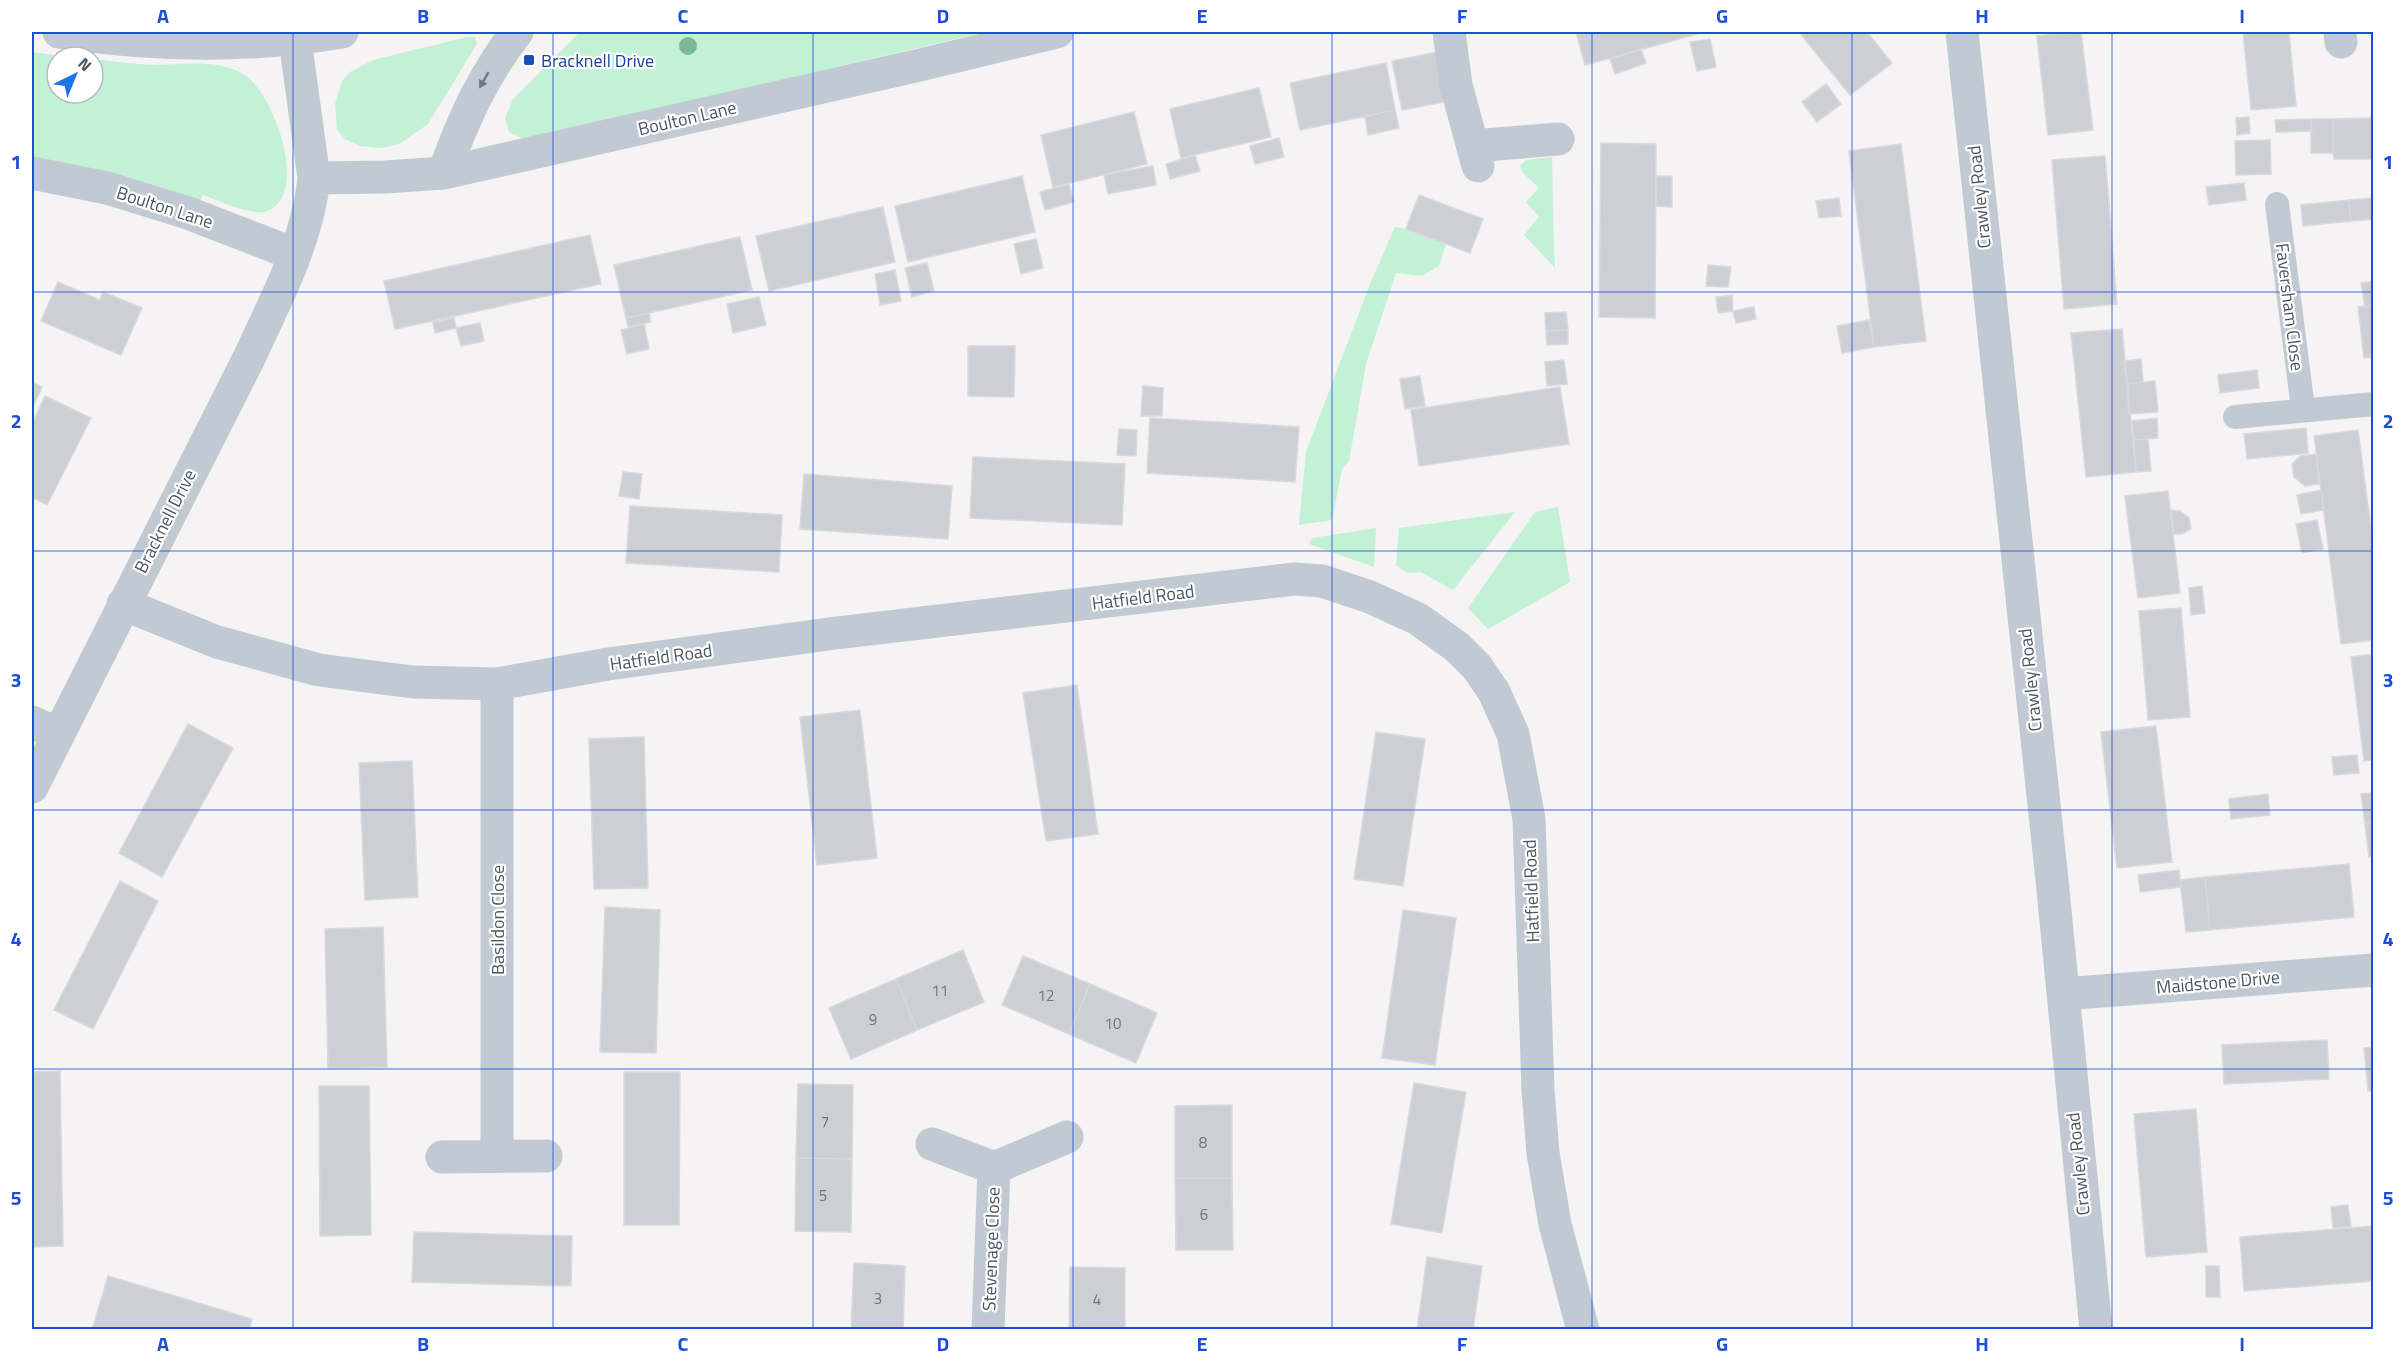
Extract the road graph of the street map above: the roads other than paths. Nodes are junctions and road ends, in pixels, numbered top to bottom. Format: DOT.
graph roads {
  1 [pos="59,32"];
  2 [pos="342,32"];
  3 [pos="517,32"];
  4 [pos="1057,32"];
  5 [pos="1449,32"];
  6 [pos="1962,32"];
  7 [pos="295,40"];
  8 [pos="1558,139"];
  9 [pos="32,173"];
  10 [pos="444,173"];
  11 [pos="314,178"];
  12 [pos="2277,204"];
  13 [pos="294,254"];
  14 [pos="2373,404"];
  15 [pos="2303,410"];
  16 [pos="2235,417"];
  17 [pos="123,603"];
  18 [pos="497,684"];
  19 [pos="45,728"];
  20 [pos="32,788"];
  21 [pos="2373,970"];
  22 [pos="2063,994"];
  23 [pos="1067,1137"];
  24 [pos="932,1144"];
  25 [pos="497,1156"];
  26 [pos="546,1156"];
  27 [pos="441,1157"];
  28 [pos="994,1168"];
  29 [pos="988,1329"];
  30 [pos="1583,1329"];
  31 [pos="2096,1329"];
  1 -- 7 [label="street"];
  2 -- 7 [label="street"];
  3 -- 10 [label="street, one-way"];
  4 -- 10 [label="street, Boulton Lane"];
  5 -- 8 [label="street"];
  6 -- 22 [label="street, Crawley Road"];
  7 -- 11 [label="street, Bracknell Drive"];
  9 -- 13 [label="street, Boulton Lane"];
  10 -- 11 [label="street, Boulton Lane"];
  11 -- 13 [label="street, Bracknell Drive"];
  12 -- 15 [label="lane, Faversham Close"];
  13 -- 17 [label="street, Bracknell Drive"];
  14 -- 15 [label="lane"];
  15 -- 16 [label="lane"];
  17 -- 18 [label="street, Hatfield Road"];
  17 -- 19 [label="street, Bracknell Drive"];
  18 -- 25 [label="street, Basildon Close"];
  18 -- 30 [label="street, Hatfield Road"];
  19 -- 20 [label="street, Bracknell Drive"];
  21 -- 22 [label="street, Maidstone Drive"];
  22 -- 31 [label="street, Crawley Road"];
  23 -- 28 [label="street"];
  24 -- 28 [label="street"];
  25 -- 26 [label="street"];
  25 -- 27 [label="street"];
  28 -- 29 [label="street, Stevenage Close"];
}
